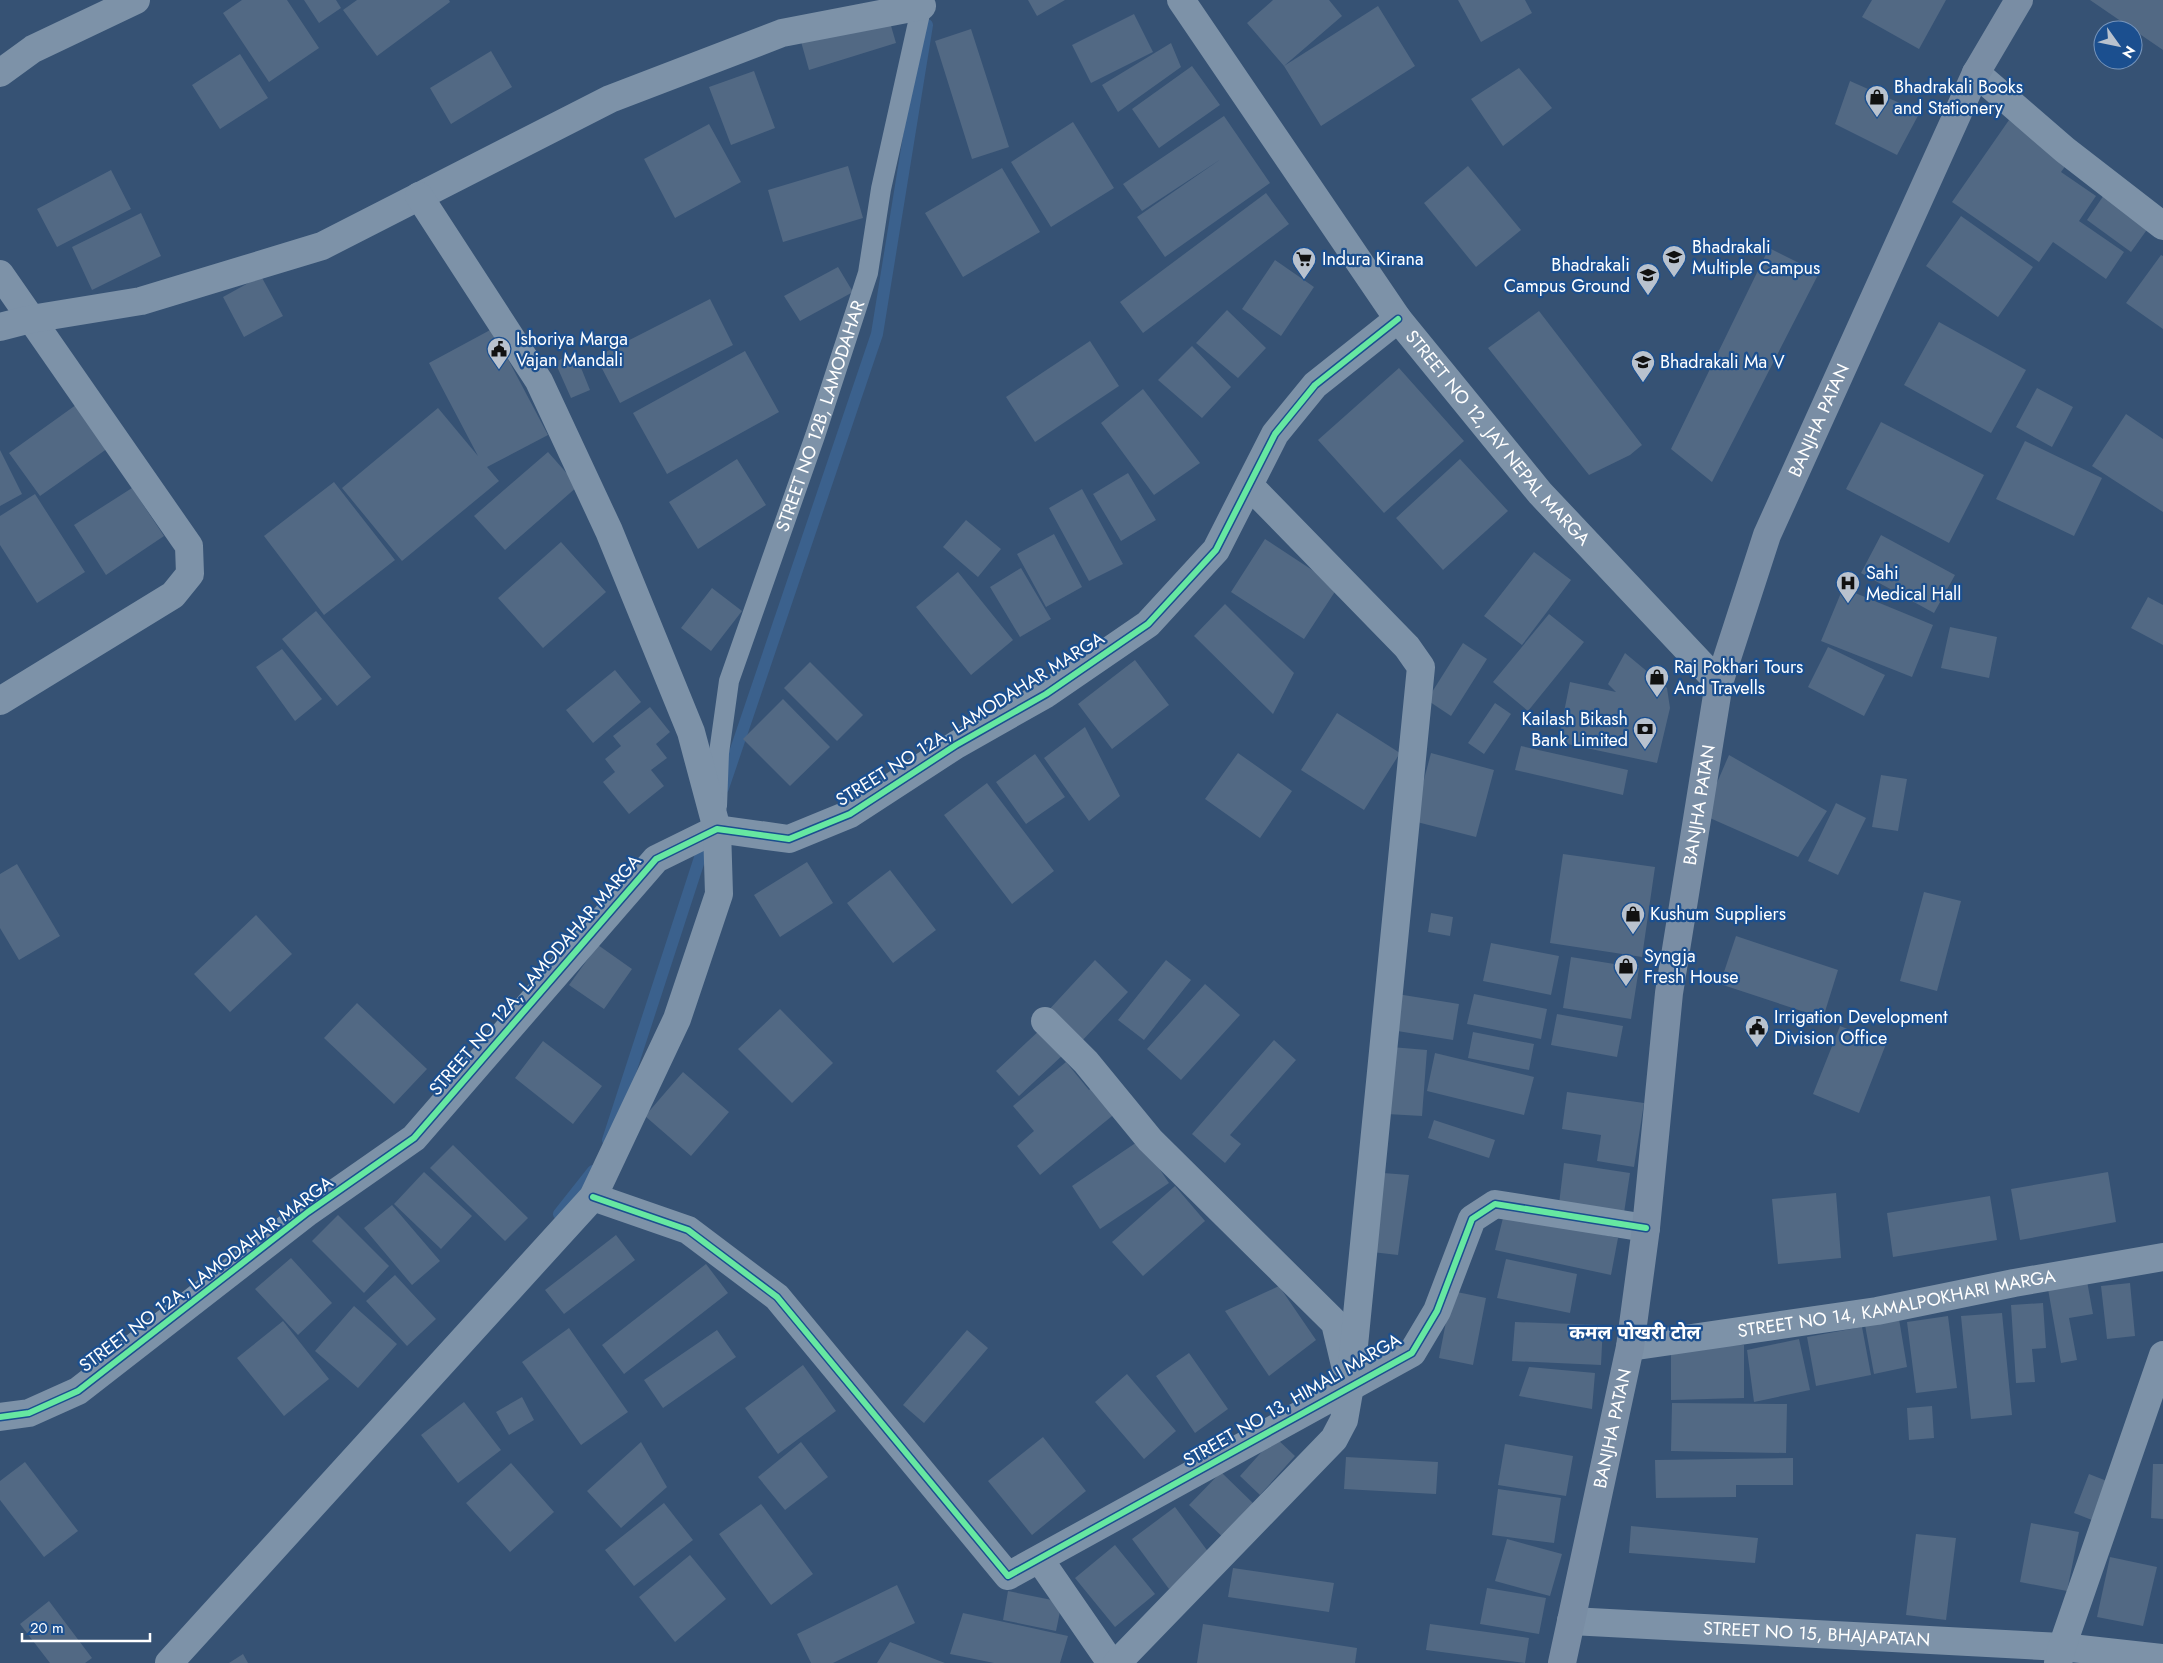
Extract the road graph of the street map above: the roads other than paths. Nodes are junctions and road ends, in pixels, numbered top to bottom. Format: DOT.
graph roads {
  1 [pos="136,0"];
  2 [pos="1181,0"];
  3 [pos="2018,0"];
  4 [pos="923,3"];
  5 [pos="0,73"];
  6 [pos="1976,73"];
  7 [pos="419,196"];
  8 [pos="2163,226"];
  9 [pos="0,274"];
  10 [pos="31,319"];
  11 [pos="1398,319"];
  12 [pos="0,326"];
  13 [pos="1250,486"];
  14 [pos="1719,683"];
  15 [pos="0,700"];
  16 [pos="717,829"];
  17 [pos="1046,1021"];
  18 [pos="593,1197"];
  19 [pos="1646,1228"];
  20 [pos="2163,1257"];
  21 [pos="1630,1347"];
  22 [pos="2163,1355"];
  23 [pos="1350,1386"];
  24 [pos="0,1417"];
  25 [pos="1040,1560"];
  26 [pos="1571,1621"];
  27 [pos="2060,1655"];
  28 [pos="2163,1658"];
  29 [pos="169,1663"];
  30 [pos="1111,1663"];
  31 [pos="1117,1663"];
  32 [pos="1562,1663"];
  1 -- 5 [label="street"];
  2 -- 11 [label="street, STREET NO 12, JAY NEPAL MARGA"];
  3 -- 6 [label="main road, BANJHA PATAN"];
  4 -- 7 [label="street"];
  4 -- 16 [label="lane, STREET NO 12B, LAMODAHAR"];
  6 -- 8 [label="street"];
  6 -- 14 [label="main road, BANJHA PATAN"];
  7 -- 10 [label="street"];
  7 -- 16 [label="street"];
  9 -- 10 [label="street"];
  10 -- 12 [label="street"];
  10 -- 15 [label="street"];
  11 -- 13 [label="street, STREET NO 12A, LAMODAHAR MARGA"];
  11 -- 14 [label="street, STREET NO 12, JAY NEPAL MARGA"];
  13 -- 16 [label="street, STREET NO 12A, LAMODAHAR MARGA"];
  13 -- 23 [label="street"];
  14 -- 19 [label="main road, BANJHA PATAN"];
  16 -- 18 [label="street"];
  16 -- 24 [label="street, STREET NO 12A, LAMODAHAR MARGA"];
  17 -- 23 [label="street"];
  18 -- 25 [label="street, STREET NO 13, HIMALI MARGA"];
  18 -- 29 [label="street"];
  19 -- 21 [label="main road, BANJHA PATAN"];
  19 -- 23 [label="street, STREET NO 13, HIMALI MARGA"];
  20 -- 21 [label="street, STREET NO 14, KAMALPOKHARI MARGA"];
  21 -- 26 [label="main road, BANJHA PATAN"];
  22 -- 27 [label="street"];
  23 -- 25 [label="street, STREET NO 13, HIMALI MARGA"];
  23 -- 31 [label="street"];
  25 -- 30 [label="street"];
  26 -- 27 [label="street, STREET NO 15, BHAJAPATAN"];
  26 -- 32 [label="main road, BANJHA PATAN"];
  27 -- 28 [label="street, STREET NO 15, BHAJAPATAN"];
}
